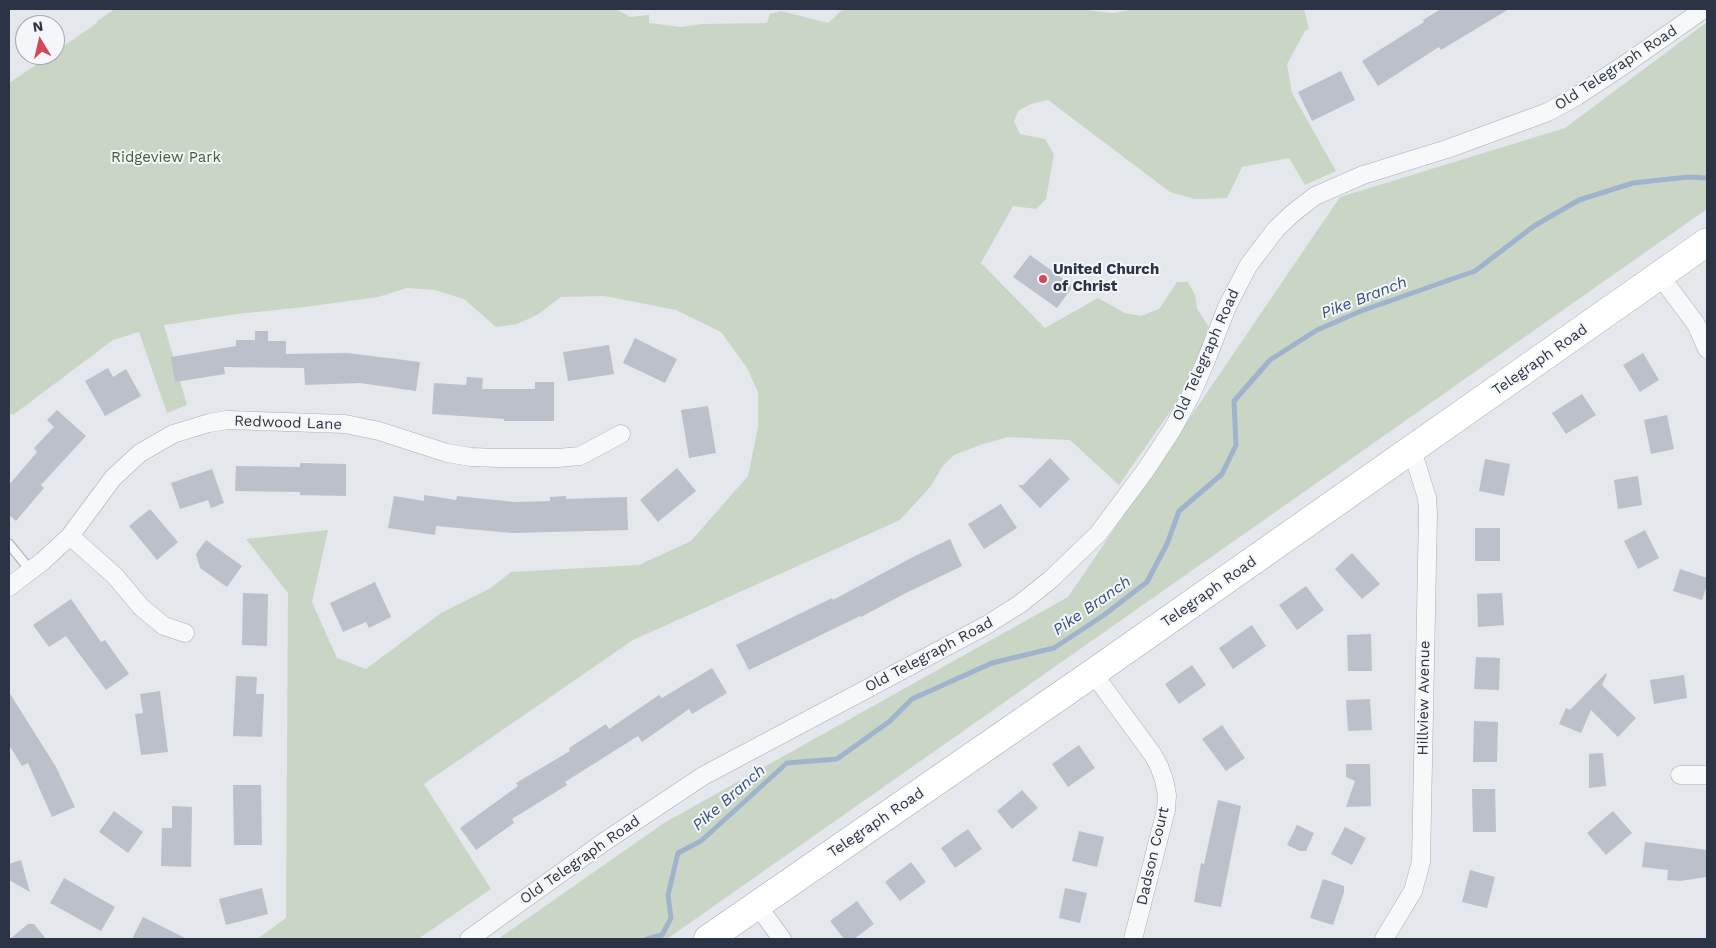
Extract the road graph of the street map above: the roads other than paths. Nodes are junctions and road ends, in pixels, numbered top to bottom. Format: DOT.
graph roads {
  1 [pos="1704,9"];
  2 [pos="1707,242"];
  3 [pos="1660,276"];
  4 [pos="1707,348"];
  5 [pos="621,434"];
  6 [pos="1412,450"];
  7 [pos="70,536"];
  8 [pos="9,544"];
  9 [pos="31,571"];
  10 [pos="9,587"];
  11 [pos="185,633"];
  12 [pos="1093,673"];
  13 [pos="1680,775"];
  14 [pos="1707,775"];
  15 [pos="757,905"];
  16 [pos="469,939"];
  17 [pos="708,939"];
  18 [pos="782,939"];
  19 [pos="1133,939"];
  20 [pos="1384,939"];
  1 -- 16 [label="street, Old Telegraph Road"];
  2 -- 3 [label="main road, Telegraph Road"];
  3 -- 4 [label="street"];
  3 -- 6 [label="main road, Telegraph Road"];
  5 -- 7 [label="street, Redwood Lane"];
  6 -- 12 [label="main road, Telegraph Road"];
  6 -- 20 [label="street, Hillview Avenue"];
  7 -- 9 [label="street, Redwood Lane"];
  7 -- 11 [label="street"];
  8 -- 9 [label="lane"];
  9 -- 10 [label="street, Redwood Lane"];
  12 -- 15 [label="main road, Telegraph Road"];
  12 -- 19 [label="street, Dadson Court"];
  13 -- 14 [label="street"];
  15 -- 17 [label="main road, Telegraph Road"];
  15 -- 18 [label="street"];
}
